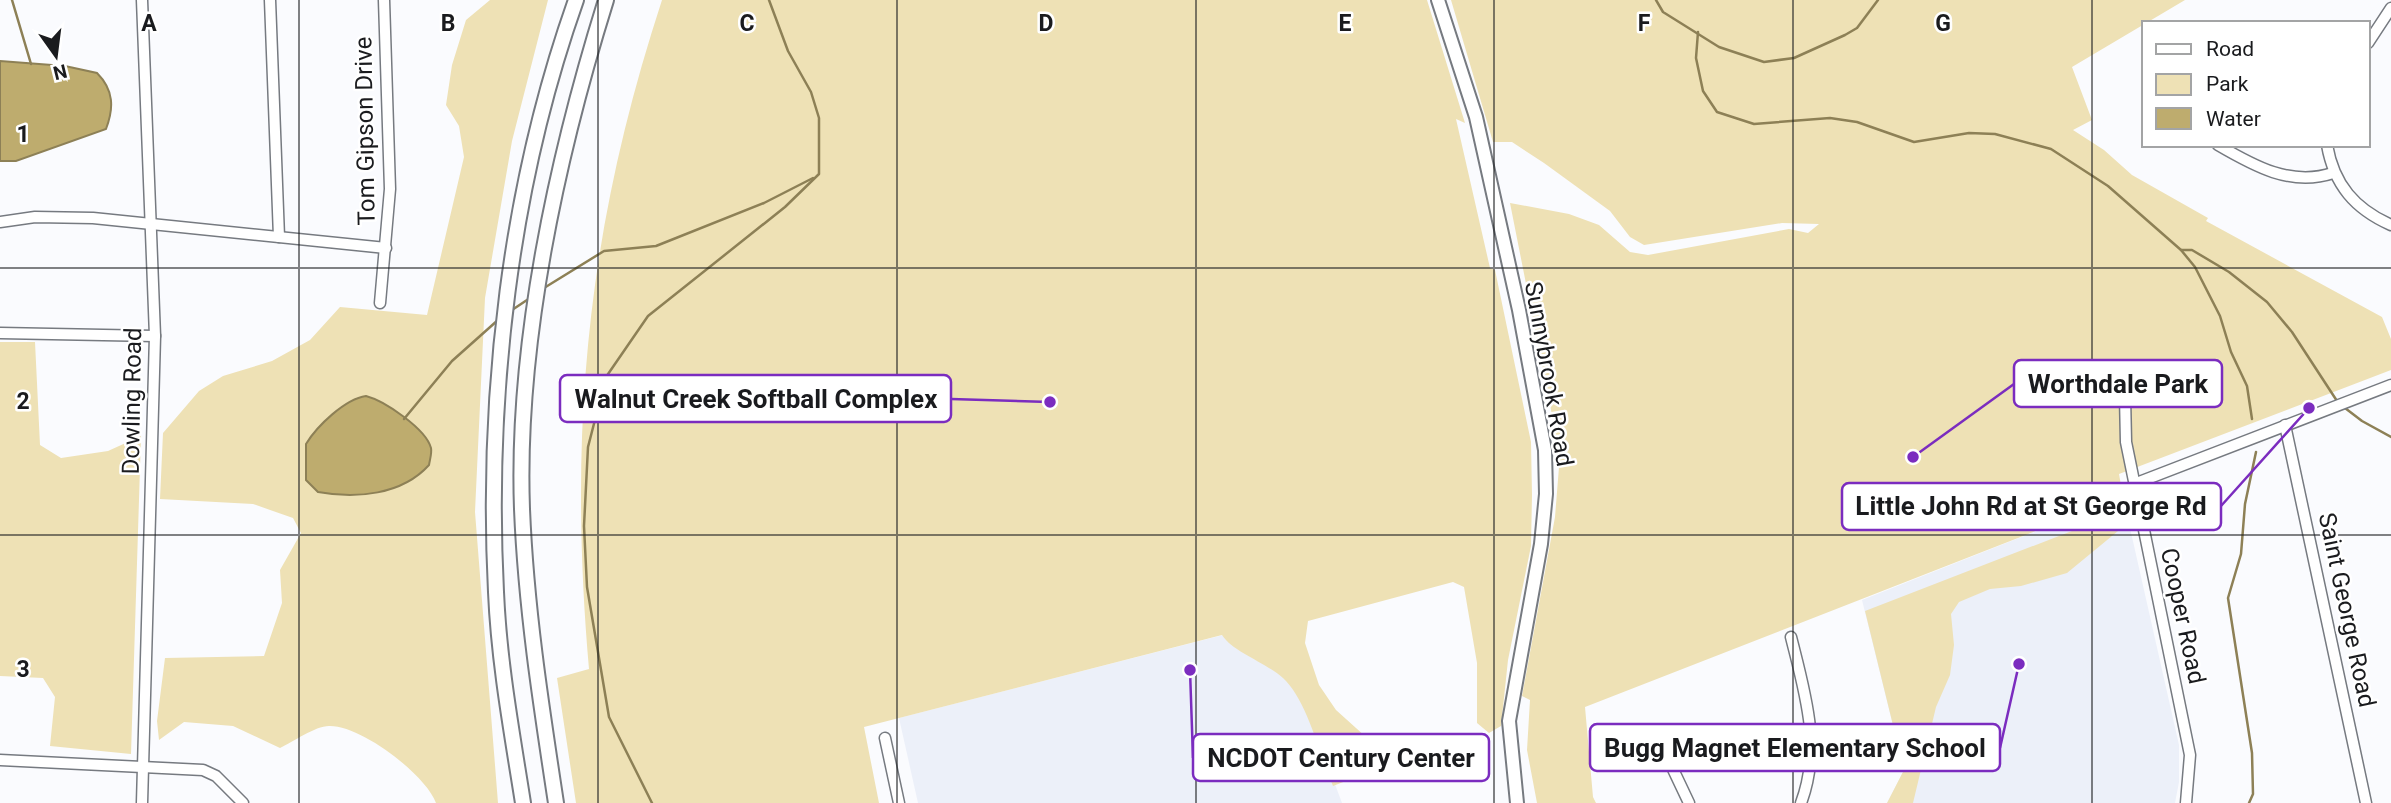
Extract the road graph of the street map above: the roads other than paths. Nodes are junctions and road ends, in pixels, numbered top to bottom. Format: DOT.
graph roads {
  1 [pos="142,0"];
  2 [pos="270,0"];
  3 [pos="384,0"];
  4 [pos="576,0"];
  5 [pos="606,0"];
  6 [pos="1438,0"];
  7 [pos="2391,8"];
  8 [pos="2388,20"];
  9 [pos="2370,41"];
  10 [pos="2222,147"];
  11 [pos="2327,147"];
  12 [pos="2333,173"];
  13 [pos="0,222"];
  14 [pos="151,225"];
  15 [pos="2391,225"];
  16 [pos="279,237"];
  17 [pos="386,248"];
  18 [pos="380,303"];
  19 [pos="0,333"];
  20 [pos="155,336"];
  21 [pos="2391,385"];
  22 [pos="2125,396"];
  23 [pos="2285,425"];
  24 [pos="2134,484"];
  25 [pos="1791,638"];
  26 [pos="885,738"];
  27 [pos="0,760"];
  28 [pos="144,765"];
  29 [pos="1671,765"];
  30 [pos="142,803"];
  31 [pos="243,803"];
  32 [pos="523,803"];
  33 [pos="556,803"];
  34 [pos="899,803"];
  35 [pos="1517,803"];
  36 [pos="1689,803"];
  37 [pos="1801,803"];
  38 [pos="2186,803"];
  39 [pos="2366,803"];
  1 -- 14 [label="street, Dowling Road"];
  2 -- 16 [label="street"];
  3 -- 17 [label="street, Tom Gipson Drive"];
  4 -- 32 [label="highway"];
  5 -- 33 [label="highway"];
  6 -- 35 [label="main road, Sunnybrook Road"];
  7 -- 8 [label="street"];
  8 -- 9 [label="street"];
  10 -- 12 [label="street"];
  11 -- 12 [label="street"];
  12 -- 15 [label="street"];
  13 -- 14 [label="street"];
  14 -- 16 [label="street"];
  14 -- 20 [label="street, Dowling Road"];
  16 -- 17 [label="street"];
  17 -- 18 [label="street, Tom Gipson Drive"];
  19 -- 20 [label="street"];
  20 -- 28 [label="street, Dowling Road"];
  21 -- 23 [label="street"];
  22 -- 24 [label="street, Cooper Road"];
  23 -- 24 [label="street"];
  23 -- 39 [label="street, Saint George Road"];
  24 -- 38 [label="street, Cooper Road"];
  25 -- 37 [label="street"];
  26 -- 34 [label="street"];
  27 -- 28 [label="street"];
  28 -- 30 [label="street, Dowling Road"];
  28 -- 31 [label="street"];
  29 -- 36 [label="street"];
}
